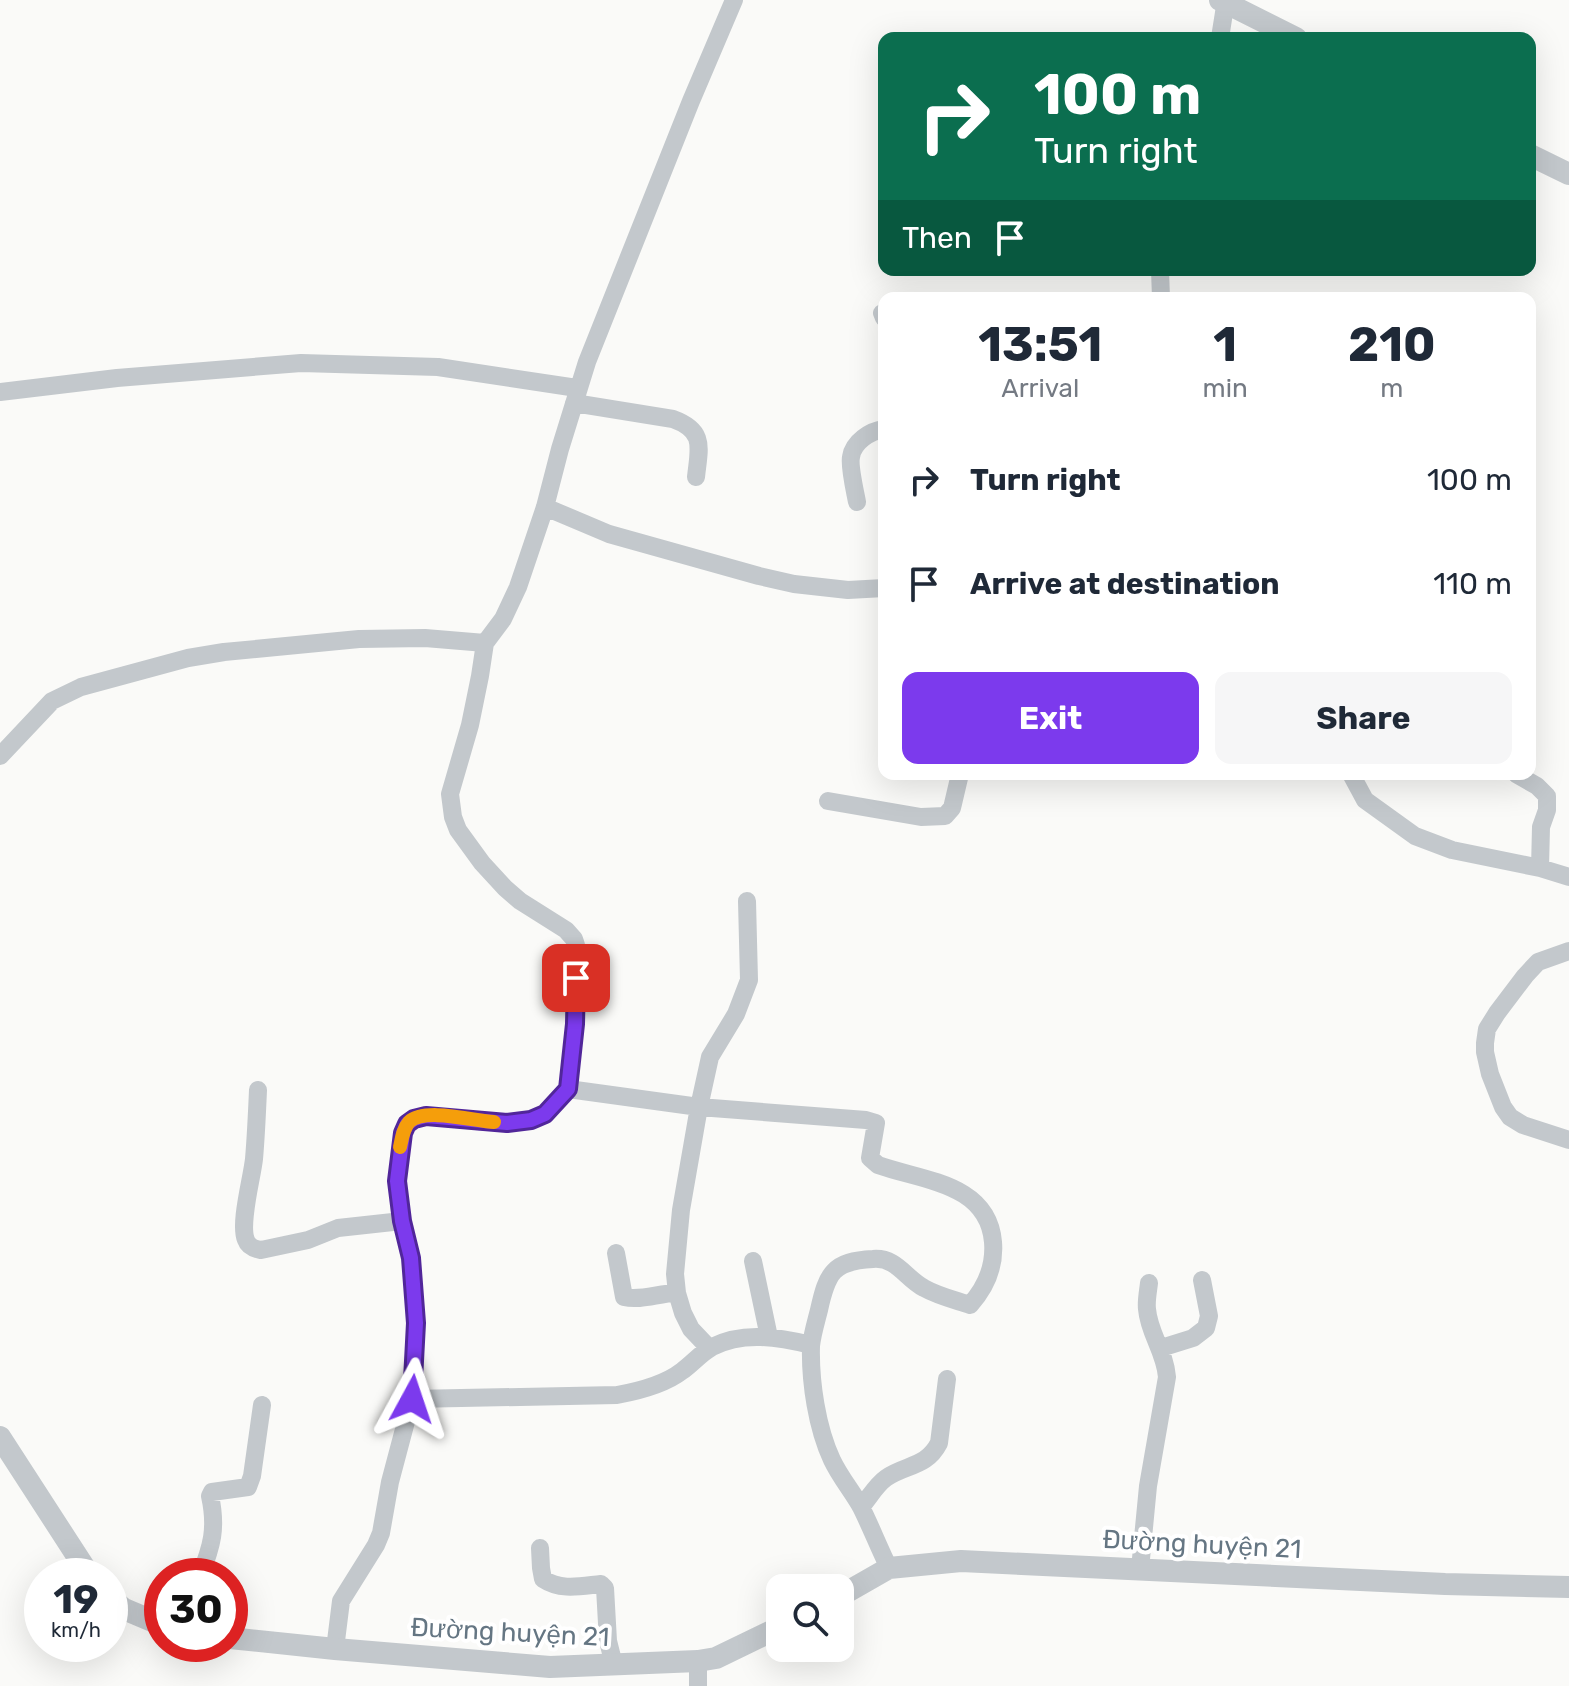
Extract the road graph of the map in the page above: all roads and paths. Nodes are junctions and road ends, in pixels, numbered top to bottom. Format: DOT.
graph roads {
  1 [pos="734,0"];
  2 [pos="1224,1"];
  3 [pos="1221,32"];
  4 [pos="1284,32"];
  5 [pos="1536,158"];
  6 [pos="1569,174"];
  7 [pos="0,392"];
  8 [pos="576,395"];
  9 [pos="878,431"];
  10 [pos="696,477"];
  11 [pos="857,502"];
  12 [pos="545,507"];
  13 [pos="878,588"];
  14 [pos="485,643"];
  15 [pos="0,756"];
  16 [pos="959,780"];
  17 [pos="1354,780"];
  18 [pos="1526,780"];
  19 [pos="828,801"];
  20 [pos="1540,868"];
  21 [pos="1569,877"];
  22 [pos="747,901"];
  23 [pos="1569,951"];
  24 [pos="568,1089"];
  25 [pos="258,1090"];
  26 [pos="699,1107"];
  27 [pos="1569,1140"];
  28 [pos="402,1221"];
  29 [pos="616,1253"];
  30 [pos="753,1261"];
  31 [pos="1202,1280"];
  32 [pos="1149,1283"];
  33 [pos="677,1293"];
  34 [pos="769,1337"];
  35 [pos="811,1345"];
  36 [pos="709,1348"];
  37 [pos="1161,1348"];
  38 [pos="947,1379"];
  39 [pos="412,1399"];
  40 [pos="262,1405"];
  41 [pos="0,1437"];
  42 [pos="861,1507"];
  43 [pos="540,1548"];
  44 [pos="78,1558"];
  45 [pos="206,1558"];
  46 [pos="889,1568"];
  47 [pos="1140,1569"];
  48 [pos="1569,1587"];
  49 [pos="854,1588"];
  50 [pos="766,1634"];
  51 [pos="248,1640"];
  52 [pos="335,1649"];
  53 [pos="698,1661"];
  54 [pos="614,1665"];
  55 [pos="698,1686"];
  1 -- 8 [label="street"];
  2 -- 3 [label="street"];
  2 -- 4 [label="street"];
  5 -- 6 [label="street"];
  7 -- 8 [label="street"];
  8 -- 10 [label="street"];
  8 -- 12 [label="street"];
  9 -- 11 [label="street"];
  12 -- 13 [label="street"];
  12 -- 14 [label="street"];
  14 -- 15 [label="street"];
  14 -- 24 [label="street"];
  16 -- 19 [label="street"];
  17 -- 20 [label="street"];
  18 -- 20 [label="street"];
  20 -- 21 [label="street"];
  22 -- 26 [label="street"];
  23 -- 27 [label="street"];
  24 -- 26 [label="street"];
  24 -- 28 [label="street"];
  25 -- 28 [label="street"];
  26 -- 33 [label="street"];
  26 -- 35 [label="street"];
  28 -- 39 [label="street"];
  29 -- 33 [label="street"];
  30 -- 34 [label="street"];
  31 -- 37 [label="street"];
  32 -- 37 [label="street"];
  33 -- 36 [label="street"];
  34 -- 35 [label="street"];
  34 -- 36 [label="street"];
  35 -- 42 [label="street"];
  36 -- 39 [label="street"];
  37 -- 47 [label="street"];
  38 -- 42 [label="street"];
  39 -- 52 [label="street"];
  40 -- 45 [label="street"];
  41 -- 44 [label="street"];
  42 -- 46 [label="street"];
  43 -- 54 [label="street"];
  46 -- 47 [label="street, Đường huyện 21"];
  46 -- 49 [label="street, Đường huyện 21"];
  47 -- 48 [label="street, Đường huyện 21"];
  50 -- 53 [label="street, Đường huyện 21"];
  51 -- 52 [label="street, Đường huyện 21"];
  52 -- 54 [label="street, Đường huyện 21"];
  53 -- 54 [label="street, Đường huyện 21"];
  53 -- 55 [label="street"];
}
